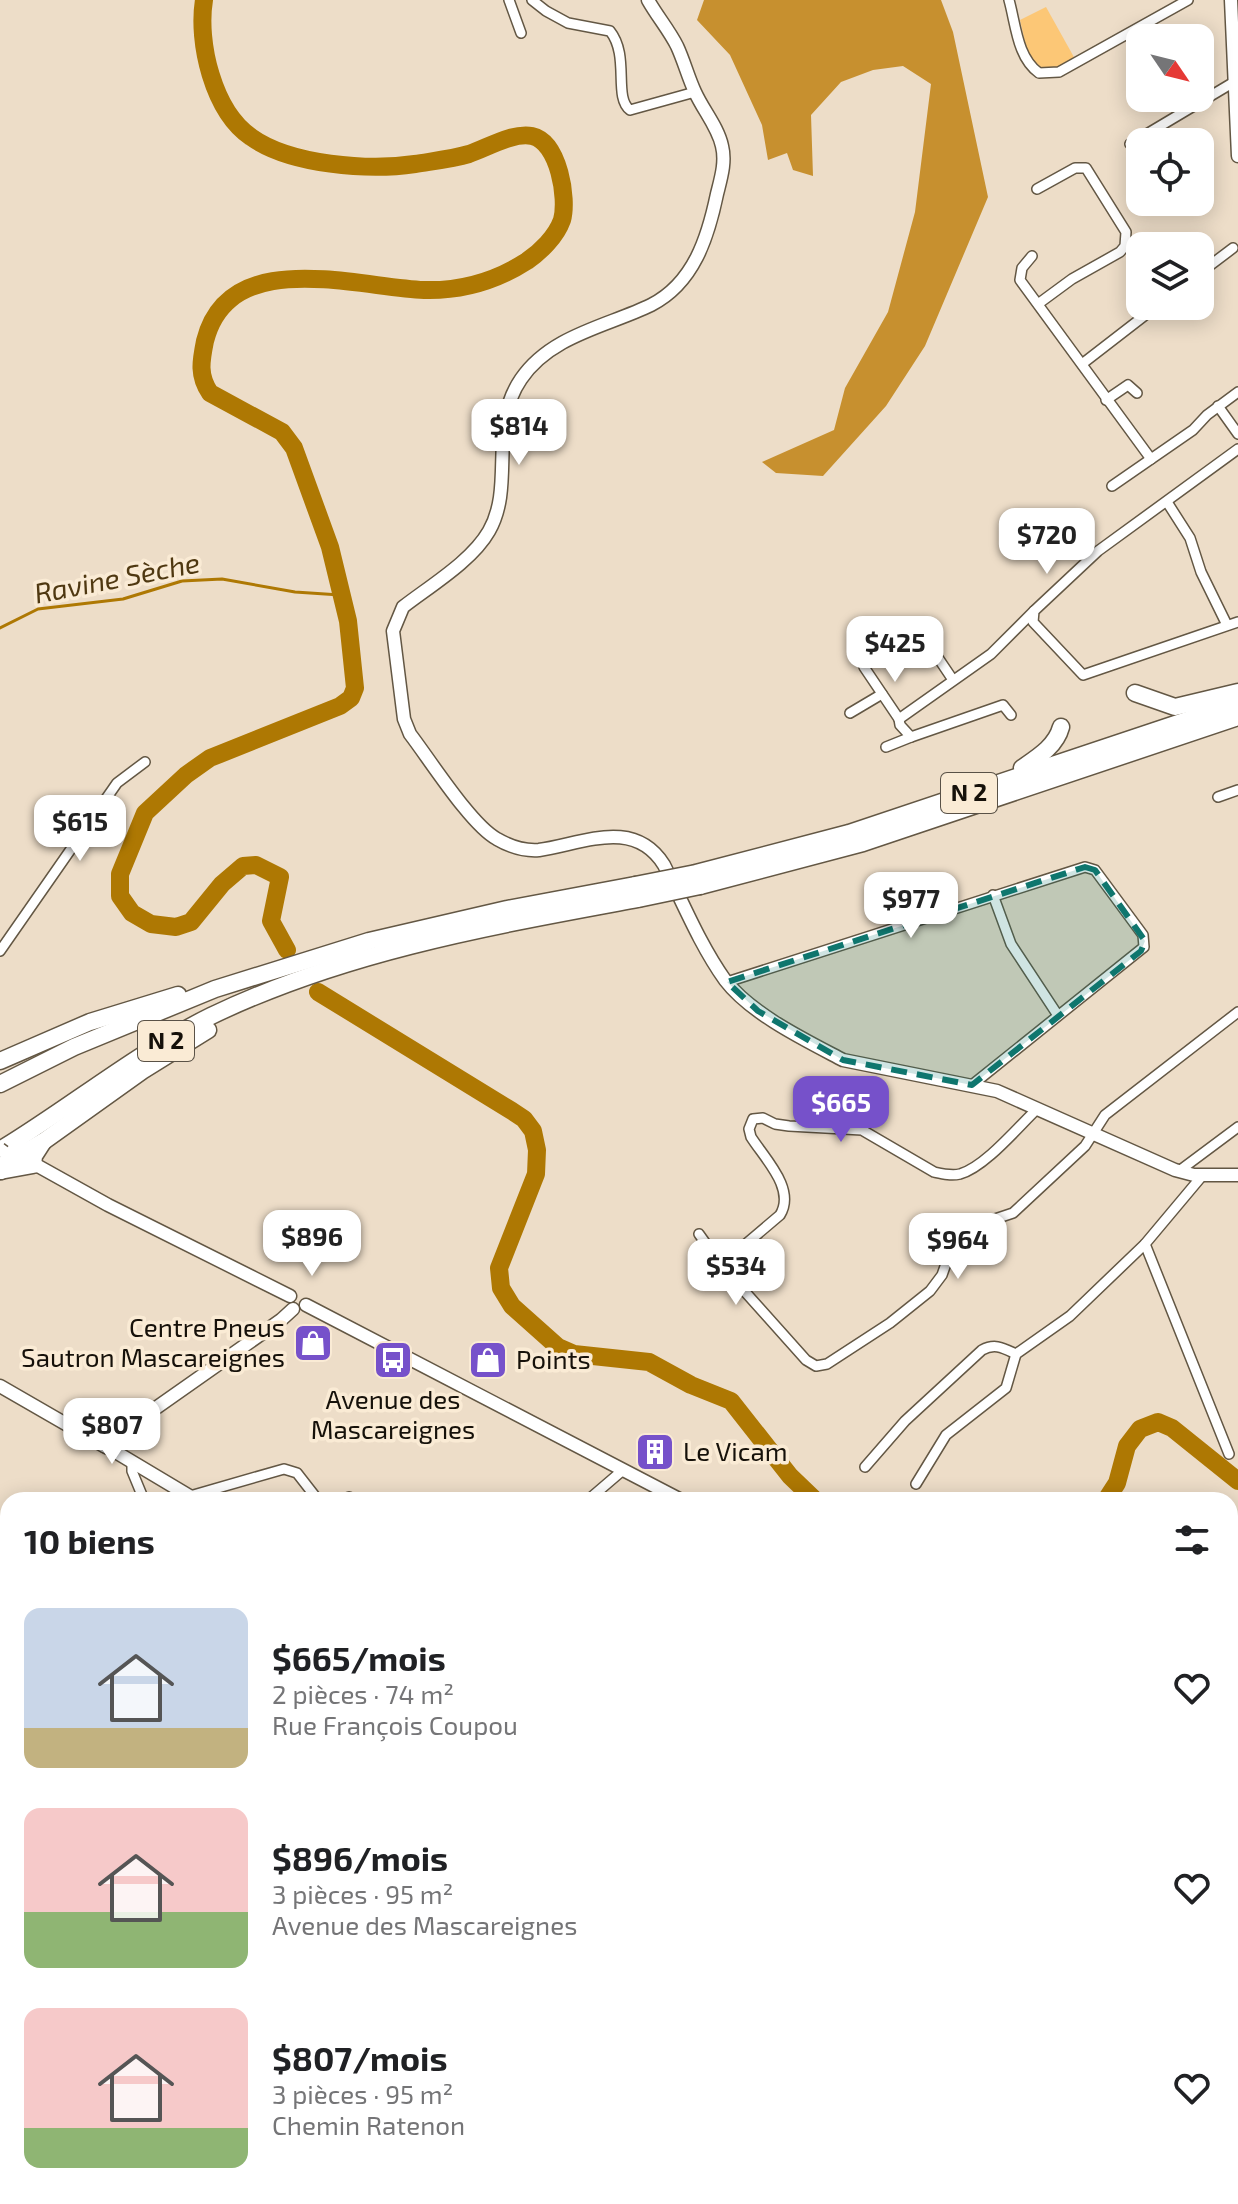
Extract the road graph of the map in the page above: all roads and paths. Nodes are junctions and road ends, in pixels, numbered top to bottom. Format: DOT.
graph roads {
  1 [pos="509,0"];
  2 [pos="532,0"];
  3 [pos="648,0"];
  4 [pos="1009,0"];
  5 [pos="1188,0"];
  6 [pos="1231,0"];
  7 [pos="521,33"];
  8 [pos="1234,82"];
  9 [pos="695,92"];
  10 [pos="1157,128"];
  11 [pos="1238,156"];
  12 [pos="1037,189"];
  13 [pos="1233,248"];
  14 [pos="1032,256"];
  15 [pos="1214,262"];
  16 [pos="1038,304"];
  17 [pos="1139,320"];
  18 [pos="1082,364"];
  19 [pos="1238,392"];
  20 [pos="1137,393"];
  21 [pos="1106,400"];
  22 [pos="1218,406"];
  23 [pos="1238,434"];
  24 [pos="1238,449"];
  25 [pos="1151,459"];
  26 [pos="1112,486"];
  27 [pos="1167,502"];
  28 [pos="1034,611"];
  29 [pos="1238,622"];
  30 [pos="1227,625"];
  31 [pos="920,631"];
  32 [pos="864,667"];
  33 [pos="953,680"];
  34 [pos="1238,692"];
  35 [pos="1135,693"];
  36 [pos="882,694"];
  37 [pos="1238,703"];
  38 [pos="850,713"];
  39 [pos="1011,715"];
  40 [pos="1238,717"];
  41 [pos="899,719"];
  42 [pos="1061,727"];
  43 [pos="911,737"];
  44 [pos="886,747"];
  45 [pos="145,762"];
  46 [pos="998,782"];
  47 [pos="1238,790"];
  48 [pos="1218,797"];
  49 [pos="698,879"];
  50 [pos="637,892"];
  51 [pos="993,895"];
  52 [pos="0,951"];
  53 [pos="349,962"];
  54 [pos="727,982"];
  55 [pos="215,989"];
  56 [pos="1238,1012"];
  57 [pos="1057,1014"];
  58 [pos="0,1061"];
  59 [pos="0,1084"];
  60 [pos="972,1085"];
  61 [pos="1037,1109"];
  62 [pos="1238,1127"];
  63 [pos="1094,1134"];
  64 [pos="44,1141"];
  65 [pos="3,1151"];
  66 [pos="33,1165"];
  67 [pos="0,1171"];
  68 [pos="1179,1171"];
  69 [pos="1238,1175"];
  70 [pos="1202,1176"];
  71 [pos="699,1234"];
  72 [pos="1145,1244"];
  73 [pos="721,1265"];
  74 [pos="297,1303"];
  75 [pos="1016,1354"];
  76 [pos="0,1386"];
  77 [pos="116,1443"];
  78 [pos="1229,1454"];
  79 [pos="865,1467"];
  80 [pos="623,1470"];
  81 [pos="916,1484"];
  82 [pos="141,1492"];
  83 [pos="185,1492"];
  84 [pos="212,1492"];
  85 [pos="312,1492"];
  86 [pos="597,1492"];
  87 [pos="666,1492"];
  1 -- 7 [label="street"];
  2 -- 9 [label="street"];
  3 -- 9 [label="street"];
  4 -- 5 [label="street"];
  6 -- 8 [label="street"];
  8 -- 10 [label="street"];
  8 -- 11 [label="street"];
  9 -- 54 [label="street"];
  12 -- 16 [label="street"];
  13 -- 15 [label="street"];
  14 -- 16 [label="street"];
  16 -- 18 [label="street"];
  17 -- 18 [label="street"];
  18 -- 21 [label="street"];
  19 -- 22 [label="street"];
  20 -- 21 [label="street"];
  21 -- 25 [label="street"];
  22 -- 23 [label="street"];
  22 -- 25 [label="street"];
  24 -- 27 [label="street"];
  25 -- 26 [label="street"];
  27 -- 28 [label="street"];
  27 -- 30 [label="street"];
  28 -- 30 [label="street"];
  28 -- 33 [label="street"];
  29 -- 30 [label="street"];
  31 -- 33 [label="street"];
  32 -- 36 [label="street"];
  33 -- 41 [label="street"];
  34 -- 35 [label="highway"];
  36 -- 38 [label="street"];
  36 -- 41 [label="street"];
  37 -- 46 [label="highway, N 2"];
  39 -- 43 [label="street"];
  40 -- 49 [label="highway, N 2"];
  41 -- 43 [label="street"];
  42 -- 46 [label="highway"];
  43 -- 44 [label="street"];
  45 -- 52 [label="street"];
  46 -- 49 [label="highway, N 2"];
  47 -- 48 [label="street"];
  49 -- 50 [label="highway, N 2, bridge"];
  50 -- 53 [label="highway, N 2"];
  50 -- 55 [label="highway, N 2"];
  51 -- 54 [label="street"];
  51 -- 57 [label="street"];
  51 -- 57 [label="street"];
  53 -- 64 [label="highway"];
  53 -- 65 [label="highway, N 2"];
  54 -- 60 [label="street"];
  55 -- 58 [label="highway"];
  55 -- 59 [label="highway, N 2"];
  56 -- 63 [label="street"];
  57 -- 60 [label="street"];
  60 -- 61 [label="street"];
  61 -- 63 [label="street"];
  61 -- 73 [label="street"];
  62 -- 68 [label="street"];
  63 -- 68 [label="street"];
  63 -- 73 [label="street"];
  64 -- 65 [label="highway"];
  64 -- 66 [label="highway"];
  65 -- 66 [label="street"];
  65 -- 67 [label="highway"];
  66 -- 67 [label="highway"];
  66 -- 74 [label="street"];
  68 -- 70 [label="street"];
  69 -- 70 [label="street"];
  70 -- 72 [label="street"];
  71 -- 73 [label="street"];
  72 -- 75 [label="street"];
  72 -- 78 [label="street"];
  74 -- 77 [label="street"];
  74 -- 80 [label="street"];
  75 -- 79 [label="street"];
  75 -- 81 [label="street"];
  76 -- 77 [label="street"];
  77 -- 82 [label="street"];
  77 -- 83 [label="street"];
  80 -- 86 [label="street"];
  80 -- 87 [label="street"];
  84 -- 85 [label="street"];
}
